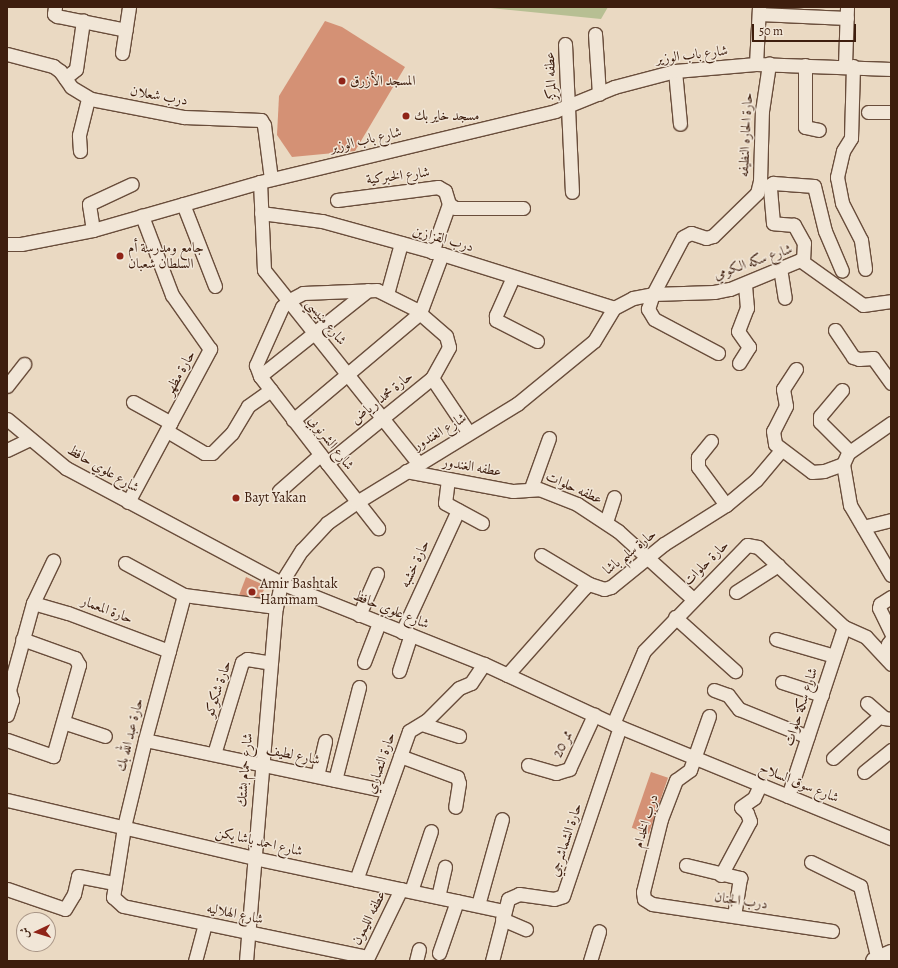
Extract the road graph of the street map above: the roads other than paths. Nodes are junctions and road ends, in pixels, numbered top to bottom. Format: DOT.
graph roads {
  1 [pos="55,7"];
  2 [pos="129,7"];
  3 [pos="759,11"];
  4 [pos="847,12"];
  5 [pos="83,22"];
  6 [pos="126,30"];
  7 [pos="595,34"];
  8 [pos="565,44"];
  9 [pos="122,53"];
  10 [pos="7,54"];
  11 [pos="756,64"];
  12 [pos="769,64"];
  13 [pos="805,65"];
  14 [pos="849,65"];
  15 [pos="891,69"];
  16 [pos="675,71"];
  17 [pos="65,78"];
  18 [pos="599,94"];
  19 [pos="88,98"];
  20 [pos="568,107"];
  21 [pos="868,112"];
  22 [pos="891,112"];
  23 [pos="680,124"];
  24 [pos="819,130"];
  25 [pos="80,151"];
  26 [pos="265,180"];
  27 [pos="132,184"];
  28 [pos="572,192"];
  29 [pos="337,200"];
  30 [pos="183,204"];
  31 [pos="449,204"];
  32 [pos="523,208"];
  33 [pos="260,213"];
  34 [pos="142,216"];
  35 [pos="93,230"];
  36 [pos="401,243"];
  37 [pos="7,244"];
  38 [pos="437,253"];
  39 [pos="803,261"];
  40 [pos="780,268"];
  41 [pos="865,269"];
  42 [pos="842,271"];
  43 [pos="513,276"];
  44 [pos="745,284"];
  45 [pos="215,286"];
  46 [pos="368,290"];
  47 [pos="387,294"];
  48 [pos="653,294"];
  49 [pos="785,298"];
  50 [pos="288,301"];
  51 [pos="891,301"];
  52 [pos="614,308"];
  53 [pos="420,313"];
  54 [pos="835,330"];
  55 [pos="314,332"];
  56 [pos="536,341"];
  57 [pos="718,353"];
  58 [pos="740,363"];
  59 [pos="24,364"];
  60 [pos="796,369"];
  61 [pos="347,375"];
  62 [pos="260,376"];
  63 [pos="432,378"];
  64 [pos="891,383"];
  65 [pos="7,386"];
  66 [pos="271,390"];
  67 [pos="842,390"];
  68 [pos="133,402"];
  69 [pos="7,419"];
  70 [pos="382,419"];
  71 [pos="293,420"];
  72 [pos="891,423"];
  73 [pos="169,427"];
  74 [pos="470,433"];
  75 [pos="549,438"];
  76 [pos="30,439"];
  77 [pos="711,441"];
  78 [pos="7,450"];
  79 [pos="781,450"];
  80 [pos="850,452"];
  81 [pos="324,459"];
  82 [pos="418,463"];
  83 [pos="843,464"];
  84 [pos="406,471"];
  85 [pos="448,479"];
  86 [pos="531,488"];
  87 [pos="279,491"];
  88 [pos="614,498"];
  89 [pos="128,502"];
  90 [pos="357,502"];
  91 [pos="726,505"];
  92 [pos="458,510"];
  93 [pos="891,520"];
  94 [pos="606,522"];
  95 [pos="482,523"];
  96 [pos="863,527"];
  97 [pos="378,528"];
  98 [pos="541,555"];
  99 [pos="647,558"];
  100 [pos="54,561"];
  101 [pos="125,563"];
  102 [pos="778,565"];
  103 [pos="377,574"];
  104 [pos="891,575"];
  105 [pos="281,582"];
  106 [pos="589,584"];
  107 [pos="736,592"];
  108 [pos="184,595"];
  109 [pos="891,597"];
  110 [pos="693,599"];
  111 [pos="33,603"];
  112 [pos="276,607"];
  113 [pos="359,615"];
  114 [pos="675,617"];
  115 [pos="379,623"];
  116 [pos="844,627"];
  117 [pos="891,633"];
  118 [pos="406,634"];
  119 [pos="22,639"];
  120 [pos="776,639"];
  121 [pos="891,640"];
  122 [pos="169,652"];
  123 [pos="891,653"];
  124 [pos="834,656"];
  125 [pos="364,662"];
  126 [pos="271,663"];
  127 [pos="484,664"];
  128 [pos="891,664"];
  129 [pos="399,671"];
  130 [pos="734,672"];
  131 [pos="507,675"];
  132 [pos="782,682"];
  133 [pos="359,687"];
  134 [pos="714,690"];
  135 [pos="8,691"];
  136 [pos="822,695"];
  137 [pos="867,703"];
  138 [pos="7,715"];
  139 [pos="594,715"];
  140 [pos="709,716"];
  141 [pos="886,717"];
  142 [pos="63,722"];
  143 [pos="422,724"];
  144 [pos="617,726"];
  145 [pos="105,736"];
  146 [pos="459,736"];
  147 [pos="808,737"];
  148 [pos="7,740"];
  149 [pos="145,740"];
  150 [pos="325,741"];
  151 [pos="891,750"];
  152 [pos="214,754"];
  153 [pos="400,756"];
  154 [pos="695,757"];
  155 [pos="834,758"];
  156 [pos="262,764"];
  157 [pos="528,765"];
  158 [pos="864,772"];
  159 [pos="317,776"];
  160 [pos="335,780"];
  161 [pos="760,785"];
  162 [pos="388,791"];
  163 [pos="788,796"];
  164 [pos="7,800"];
  165 [pos="455,807"];
  166 [pos="502,820"];
  167 [pos="124,827"];
  168 [pos="431,831"];
  169 [pos="891,838"];
  170 [pos="254,858"];
  171 [pos="810,862"];
  172 [pos="686,864"];
  173 [pos="445,867"];
  174 [pos="721,874"];
  175 [pos="356,880"];
  176 [pos="114,883"];
  177 [pos="7,889"];
  178 [pos="406,890"];
  179 [pos="438,897"];
  180 [pos="457,901"];
  181 [pos="646,901"];
  182 [pos="478,905"];
  183 [pos="503,915"];
  184 [pos="734,916"];
  185 [pos="205,924"];
  186 [pos="526,929"];
  187 [pos="600,931"];
  188 [pos="832,931"];
  189 [pos="249,933"];
  190 [pos="439,953"];
  191 [pos="881,958"];
  192 [pos="366,959"];
  193 [pos="195,961"];
  194 [pos="246,961"];
  195 [pos="492,961"];
  196 [pos="590,961"];
  1 -- 5 [label="street"];
  2 -- 6 [label="street"];
  3 -- 4 [label="street"];
  3 -- 11 [label="street"];
  4 -- 14 [label="street"];
  5 -- 6 [label="street"];
  5 -- 17 [label="street"];
  6 -- 9 [label="street"];
  7 -- 18 [label="street"];
  8 -- 20 [label="street, عطفه المركز"];
  10 -- 17 [label="street, درب شعلان"];
  11 -- 12 [label="street, شارع باب الوزير"];
  11 -- 16 [label="street, شارع باب الوزير"];
  12 -- 13 [label="street, شارع باب الوزير"];
  12 -- 48 [label="street, حارة الحاره النظيفه"];
  13 -- 14 [label="street, شارع باب الوزير"];
  13 -- 24 [label="street"];
  14 -- 15 [label="street, شارع باب الوزير"];
  14 -- 41 [label="street"];
  16 -- 18 [label="street, شارع باب الوزير"];
  16 -- 23 [label="street"];
  17 -- 19 [label="street, درب شعلان"];
  18 -- 20 [label="street, شارع باب الوزير"];
  19 -- 25 [label="street"];
  19 -- 26 [label="street, درب شعلان"];
  20 -- 26 [label="street, شارع باب الوزير"];
  20 -- 28 [label="street, عطفه المركز"];
  21 -- 22 [label="street"];
  26 -- 30 [label="street, شارع باب الوزير"];
  26 -- 33 [label="street, شارع منيسي"];
  27 -- 35 [label="street"];
  29 -- 31 [label="street, شارع الخبركية"];
  30 -- 34 [label="street, شارع باب الوزير"];
  30 -- 45 [label="street"];
  31 -- 32 [label="street"];
  31 -- 38 [label="street"];
  33 -- 36 [label="street, درب القزازين"];
  33 -- 50 [label="street, شارع منيسي"];
  34 -- 35 [label="street, شارع باب الوزير"];
  34 -- 73 [label="street, حارة مظهر"];
  35 -- 37 [label="street, شارع باب الوزير"];
  36 -- 38 [label="street, درب القزازين"];
  36 -- 47 [label="street"];
  38 -- 43 [label="street, درب القزازين"];
  38 -- 53 [label="street"];
  39 -- 40 [label="street, شارع سكه الكومي"];
  39 -- 42 [label="street"];
  39 -- 51 [label="street, شارع سكه الكومي"];
  40 -- 44 [label="street, شارع سكه الكومي"];
  40 -- 49 [label="street"];
  43 -- 52 [label="street, درب القزازين"];
  43 -- 56 [label="street"];
  44 -- 48 [label="street, شارع سكه الكومي"];
  44 -- 58 [label="street"];
  46 -- 47 [label="street"];
  46 -- 50 [label="street"];
  46 -- 55 [label="street"];
  47 -- 53 [label="street"];
  48 -- 52 [label="street, شارع سكه الكومي"];
  48 -- 57 [label="street"];
  50 -- 55 [label="street, شارع منيسي"];
  50 -- 62 [label="street"];
  52 -- 74 [label="street, شارع الغندور"];
  53 -- 61 [label="street"];
  53 -- 63 [label="street, حارة محمد رياض"];
  54 -- 64 [label="street"];
  55 -- 61 [label="street, شارع منيسي"];
  55 -- 62 [label="street"];
  59 -- 65 [label="street"];
  60 -- 79 [label="street"];
  61 -- 70 [label="street, شارع منيسي"];
  61 -- 71 [label="street"];
  62 -- 66 [label="street, شارع الشرنوبي"];
  63 -- 70 [label="street, حارة محمد رياض"];
  63 -- 74 [label="street"];
  66 -- 71 [label="street, شارع الشرنوبي"];
  66 -- 73 [label="street"];
  67 -- 80 [label="street"];
  68 -- 73 [label="street"];
  69 -- 76 [label="street, شارع علوي حافظ"];
  70 -- 81 [label="street, حارة محمد رياض"];
  70 -- 82 [label="street, شارع منيسي"];
  71 -- 81 [label="street, شارع الشرنوبي"];
  72 -- 80 [label="street"];
  73 -- 89 [label="street, حارة مظهر"];
  74 -- 82 [label="street, شارع الغندور"];
  75 -- 86 [label="street"];
  76 -- 78 [label="street"];
  76 -- 89 [label="street, شارع علوي حافظ"];
  77 -- 91 [label="street"];
  79 -- 83 [label="street"];
  79 -- 91 [label="street, حارة سليم باشا"];
  80 -- 83 [label="street"];
  81 -- 87 [label="street, حارة محمد رياض"];
  81 -- 90 [label="street, شارع الشرنوبي"];
  82 -- 84 [label="street, شارع الغندور"];
  83 -- 96 [label="street"];
  84 -- 85 [label="street, عطفه الغندور"];
  84 -- 90 [label="street, شارع الغندور"];
  85 -- 86 [label="street, عطفه الغندور"];
  85 -- 92 [label="street"];
  86 -- 94 [label="street, عطفه حلوات"];
  88 -- 94 [label="street"];
  89 -- 105 [label="street, شارع علوي حافظ"];
  90 -- 97 [label="street, شارع الشرنوبي"];
  90 -- 105 [label="street, شارع الغندور"];
  91 -- 99 [label="street, حارة سليم باشا"];
  92 -- 95 [label="street"];
  92 -- 118 [label="street, حارة خشبه"];
  93 -- 96 [label="street"];
  94 -- 99 [label="street, عطفه حلوات"];
  96 -- 104 [label="street"];
  98 -- 106 [label="street"];
  99 -- 106 [label="street, حارة سليم باشا"];
  99 -- 110 [label="street, عطفه حلوات"];
  100 -- 111 [label="street"];
  101 -- 108 [label="street"];
  102 -- 107 [label="street"];
  102 -- 110 [label="street, حارة حلوات"];
  102 -- 116 [label="street, حارة حلوات"];
  103 -- 113 [label="street"];
  105 -- 112 [label="street, شارع حمام بشتك"];
  105 -- 113 [label="street, شارع علوي حافظ"];
  106 -- 131 [label="street, حارة سليم باشا"];
  108 -- 112 [label="street"];
  108 -- 122 [label="street, حارة عبد الله بك"];
  109 -- 117 [label="street"];
  110 -- 114 [label="street, حارة حلوات"];
  111 -- 119 [label="street"];
  111 -- 122 [label="street, حارة المعمار"];
  112 -- 126 [label="street, شارع حمام بشتك"];
  113 -- 115 [label="street, شارع علوي حافظ"];
  114 -- 130 [label="street"];
  114 -- 144 [label="street, حارة حلوات"];
  115 -- 118 [label="street, شارع علوي حافظ"];
  115 -- 125 [label="street"];
  116 -- 124 [label="street, شارع سكة حلوات"];
  116 -- 128 [label="street, حارة حلوات"];
  118 -- 127 [label="street, شارع علوي حافظ"];
  118 -- 129 [label="street, حارة خشبه"];
  119 -- 135 [label="street"];
  119 -- 142 [label="street"];
  120 -- 124 [label="street"];
  121 -- 123 [label="street"];
  122 -- 149 [label="street, حارة عبد الله بك"];
  124 -- 136 [label="street, شارع سكة حلوات"];
  126 -- 152 [label="street, حارة شكوكو"];
  126 -- 156 [label="street, شارع حمام بشتك"];
  127 -- 131 [label="street, شارع علوي حافظ"];
  127 -- 143 [label="street, حارة النصاري"];
  131 -- 139 [label="street, شارع علوي حافظ"];
  132 -- 136 [label="street"];
  133 -- 160 [label="street"];
  134 -- 147 [label="street"];
  135 -- 138 [label="street"];
  136 -- 147 [label="street, شارع سكة حلوات"];
  137 -- 141 [label="street"];
  139 -- 144 [label="street, شارع علوي حافظ"];
  139 -- 157 [label="street, ممر 20"];
  140 -- 154 [label="street, درب الخدام"];
  141 -- 155 [label="street"];
  142 -- 145 [label="street"];
  142 -- 148 [label="street"];
  143 -- 146 [label="street"];
  143 -- 153 [label="street, حارة النصاري"];
  144 -- 154 [label="street, شارع علوي حافظ"];
  144 -- 183 [label="street, حارة الشماشرجي"];
  147 -- 163 [label="street, شارع سكة حلوات"];
  149 -- 152 [label="street, شارع لطيف"];
  149 -- 167 [label="street, حارة عبد الله بك"];
  150 -- 159 [label="street"];
  151 -- 158 [label="street"];
  152 -- 156 [label="street, شارع لطيف"];
  153 -- 162 [label="street, حارة النصاري"];
  153 -- 165 [label="street"];
  154 -- 161 [label="street, شارع سوق السلاح"];
  154 -- 181 [label="street, درب الخدام"];
  156 -- 159 [label="street, شارع لطيف"];
  156 -- 170 [label="street, شارع حمام بشتك"];
  159 -- 160 [label="street, شارع لطيف"];
  160 -- 162 [label="street, شارع لطيف"];
  161 -- 163 [label="street, شارع سوق السلاح"];
  161 -- 174 [label="street"];
  162 -- 175 [label="street, حارة النصاري"];
  163 -- 169 [label="street, شارع سوق السلاح"];
  164 -- 167 [label="street, شارع احمد باشا يكن"];
  166 -- 182 [label="street"];
  167 -- 170 [label="street, شارع احمد باشا يكن"];
  167 -- 176 [label="street, حارة عبد الله بك"];
  168 -- 178 [label="street, عطفه الليمون"];
  170 -- 175 [label="street, شارع احمد باشا يكن"];
  170 -- 189 [label="street, شارع حمام بشتك"];
  171 -- 191 [label="street"];
  172 -- 174 [label="street"];
  173 -- 179 [label="street"];
  174 -- 184 [label="street"];
  175 -- 178 [label="street, شارع احمد باشا يكن"];
  176 -- 177 [label="street"];
  176 -- 185 [label="street, شارع الهلاليه"];
  178 -- 179 [label="street, شارع احمد باشا يكن"];
  178 -- 192 [label="street, عطفه الليمون"];
  179 -- 180 [label="street, شارع احمد باشا يكن"];
  180 -- 182 [label="street, شارع احمد باشا يكن"];
  180 -- 190 [label="street"];
  181 -- 184 [label="street, درب الجنان"];
  182 -- 183 [label="street, شارع احمد باشا يكن"];
  183 -- 186 [label="street, شارع احمد باشا يكن"];
  183 -- 195 [label="street"];
  184 -- 188 [label="street, درب الجنان"];
  185 -- 189 [label="street, شارع الهلاليه"];
  185 -- 193 [label="street"];
  187 -- 196 [label="street"];
  189 -- 192 [label="street, شارع الهلاليه"];
  189 -- 194 [label="street, شارع حمام بشتك"];
}
